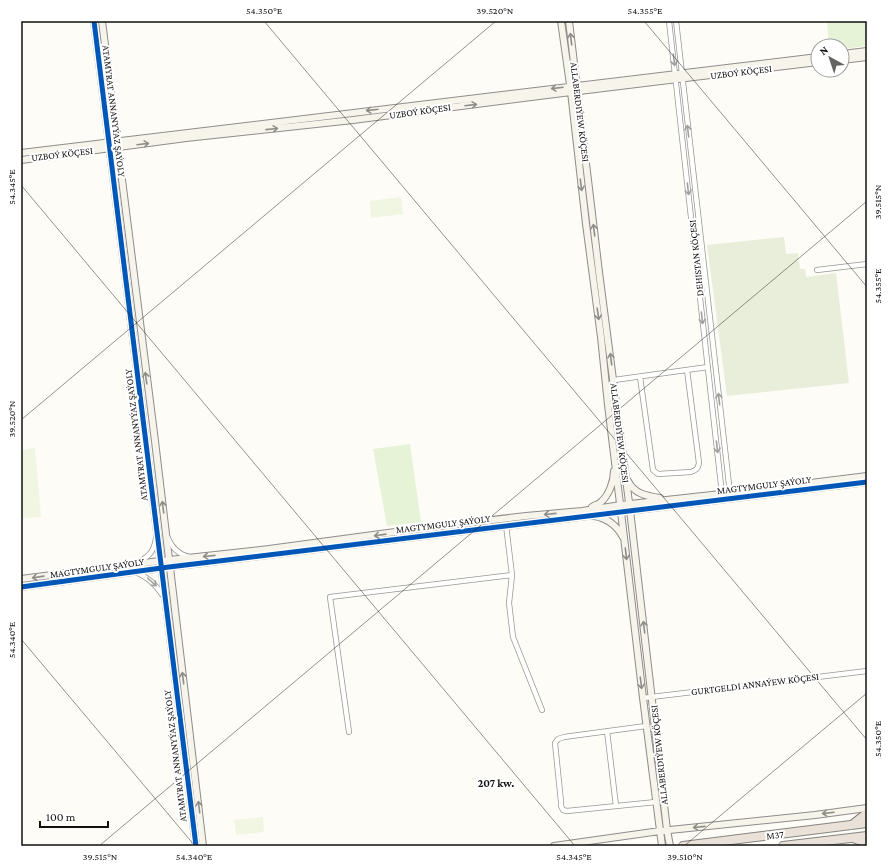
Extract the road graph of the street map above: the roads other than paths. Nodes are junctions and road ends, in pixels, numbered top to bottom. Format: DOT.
graph roads {
  1 [pos="94,21"];
  2 [pos="102,21"];
  3 [pos="561,21"];
  4 [pos="569,21"];
  5 [pos="670,21"];
  6 [pos="676,21"];
  7 [pos="867,51"];
  8 [pos="850,53"];
  9 [pos="867,57"];
  10 [pos="810,58"];
  11 [pos="850,59"];
  12 [pos="810,63"];
  13 [pos="679,76"];
  14 [pos="574,89"];
  15 [pos="117,144"];
  16 [pos="109,145"];
  17 [pos="21,153"];
  18 [pos="21,160"];
  19 [pos="867,264"];
  20 [pos="818,270"];
  21 [pos="708,367"];
  22 [pos="687,370"];
  23 [pos="640,376"];
  24 [pos="614,380"];
  25 [pos="614,453"];
  26 [pos="867,476"];
  27 [pos="626,477"];
  28 [pos="867,482"];
  29 [pos="730,493"];
  30 [pos="722,494"];
  31 [pos="674,499"];
  32 [pos="621,505"];
  33 [pos="630,507"];
  34 [pos="582,510"];
  35 [pos="622,512"];
  36 [pos="591,515"];
  37 [pos="506,525"];
  38 [pos="156,533"];
  39 [pos="166,533"];
  40 [pos="625,541"];
  41 [pos="192,558"];
  42 [pos="160,561"];
  43 [pos="169,563"];
  44 [pos="137,564"];
  45 [pos="160,568"];
  46 [pos="136,572"];
  47 [pos="512,575"];
  48 [pos="21,579"];
  49 [pos="21,587"];
  50 [pos="164,597"];
  51 [pos="867,671"];
  52 [pos="652,697"];
  53 [pos="643,698"];
  54 [pos="542,710"];
  55 [pos="646,726"];
  56 [pos="607,731"];
  57 [pos="348,732"];
  58 [pos="656,802"];
  59 [pos="616,806"];
  60 [pos="867,808"];
  61 [pos="867,813"];
  62 [pos="867,823"];
  63 [pos="852,825"];
  64 [pos="667,830"];
  65 [pos="660,831"];
  66 [pos="867,836"];
  67 [pos="852,838"];
  68 [pos="867,843"];
  69 [pos="196,846"];
  70 [pos="204,846"];
  71 [pos="554,846"];
  72 [pos="662,846"];
  73 [pos="670,846"];
  74 [pos="683,846"];
  75 [pos="783,846"];
  1 -- 16 [label="street, ATAMYRAT ANNANYÝAZ ŞAÝOLY"];
  2 -- 15 [label="street, ATAMYRAT ANNANYÝAZ ŞAÝOLY"];
  3 -- 14 [label="street, ALLABERDIÝEW KÖÇESI"];
  14 -- 4 [label="street, ALLABERDIÝEW KÖÇESI, one-way"];
  5 -- 13 [label="street, DEHISTAN KÖÇESI, one-way"];
  6 -- 13 [label="street, DEHISTAN KÖÇESI"];
  7 -- 8 [label="street"];
  9 -- 11 [label="street"];
  10 -- 13 [label="street, UZBOÝ KÖÇESI"];
  12 -- 13 [label="street, UZBOÝ KÖÇESI"];
  13 -- 14 [label="street, UZBOÝ KÖÇESI"];
  13 -- 21 [label="street, DEHISTAN KÖÇESI, one-way"];
  29 -- 13 [label="street, DEHISTAN KÖÇESI, one-way"];
  14 -- 15 [label="street, UZBOÝ KÖÇESI"];
  24 -- 14 [label="street, ALLABERDIÝEW KÖÇESI, one-way"];
  14 -- 25 [label="street, ALLABERDIÝEW KÖÇESI, one-way"];
  15 -- 16 [label="street, UZBOÝ KÖÇESI"];
  39 -- 15 [label="street, ATAMYRAT ANNANYÝAZ ŞAÝOLY, one-way"];
  16 -- 17 [label="street, UZBOÝ KÖÇESI"];
  16 -- 18 [label="street, UZBOÝ KÖÇESI"];
  16 -- 38 [label="street, ATAMYRAT ANNANYÝAZ ŞAÝOLY"];
  19 -- 20 [label="street"];
  21 -- 22 [label="street"];
  21 -- 30 [label="street, DEHISTAN KÖÇESI, one-way"];
  22 -- 23 [label="street"];
  22 -- 23 [label="street"];
  23 -- 24 [label="street"];
  24 -- 27 [label="street, ALLABERDIÝEW KÖÇESI"];
  25 -- 32 [label="street, ALLABERDIÝEW KÖÇESI"];
  25 -- 34 [label="street"];
  26 -- 29 [label="street, MAGTYMGULY ŞAÝOLY"];
  27 -- 31 [label="street"];
  27 -- 33 [label="street, ALLABERDIÝEW KÖÇESI"];
  28 -- 33 [label="street, MAGTYMGULY ŞAÝOLY"];
  29 -- 30 [label="street, MAGTYMGULY ŞAÝOLY"];
  30 -- 31 [label="street, MAGTYMGULY ŞAÝOLY"];
  31 -- 33 [label="street, MAGTYMGULY ŞAÝOLY"];
  32 -- 33 [label="street, MAGTYMGULY ŞAÝOLY"];
  32 -- 34 [label="street, MAGTYMGULY ŞAÝOLY"];
  32 -- 35 [label="street, ALLABERDIÝEW KÖÇESI"];
  33 -- 35 [label="street, MAGTYMGULY ŞAÝOLY"];
  52 -- 33 [label="street, ALLABERDIÝEW KÖÇESI, one-way"];
  34 -- 41 [label="street, MAGTYMGULY ŞAÝOLY, one-way"];
  35 -- 36 [label="street, MAGTYMGULY ŞAÝOLY"];
  35 -- 40 [label="street, ALLABERDIÝEW KÖÇESI"];
  36 -- 37 [label="street, MAGTYMGULY ŞAÝOLY"];
  36 -- 40 [label="street"];
  37 -- 43 [label="street, MAGTYMGULY ŞAÝOLY"];
  37 -- 47 [label="street"];
  38 -- 42 [label="street, ATAMYRAT ANNANYÝAZ ŞAÝOLY"];
  38 -- 44 [label="street"];
  39 -- 41 [label="street"];
  39 -- 43 [label="street, ATAMYRAT ANNANYÝAZ ŞAÝOLY"];
  40 -- 53 [label="street, ALLABERDIÝEW KÖÇESI, one-way"];
  41 -- 43 [label="street, MAGTYMGULY ŞAÝOLY"];
  42 -- 43 [label="street, MAGTYMGULY ŞAÝOLY"];
  42 -- 44 [label="street, MAGTYMGULY ŞAÝOLY"];
  42 -- 45 [label="street, ATAMYRAT ANNANYÝAZ ŞAÝOLY"];
  43 -- 45 [label="street, MAGTYMGULY ŞAÝOLY"];
  70 -- 43 [label="street, ATAMYRAT ANNANYÝAZ ŞAÝOLY, one-way"];
  44 -- 48 [label="street, MAGTYMGULY ŞAÝOLY, one-way"];
  45 -- 46 [label="street, MAGTYMGULY ŞAÝOLY"];
  45 -- 50 [label="street, ATAMYRAT ANNANYÝAZ ŞAÝOLY"];
  46 -- 49 [label="street, MAGTYMGULY ŞAÝOLY"];
  46 -- 50 [label="street, one-way"];
  47 -- 54 [label="street"];
  47 -- 57 [label="street"];
  50 -- 69 [label="street, ATAMYRAT ANNANYÝAZ ŞAÝOLY"];
  51 -- 52 [label="street, GURTGELDI ANNAÝEW KÖÇESI"];
  52 -- 53 [label="street, GURTGELDI ANNAÝEW KÖÇESI"];
  52 -- 64 [label="street, ALLABERDIÝEW KÖÇESI"];
  53 -- 55 [label="street, ALLABERDIÝEW KÖÇESI"];
  55 -- 56 [label="street"];
  55 -- 58 [label="street, ALLABERDIÝEW KÖÇESI"];
  56 -- 59 [label="street"];
  56 -- 59 [label="street"];
  58 -- 59 [label="street"];
  58 -- 65 [label="street, ALLABERDIÝEW KÖÇESI"];
  60 -- 64 [label="street, one-way"];
  61 -- 63 [label="highway"];
  62 -- 63 [label="highway, M37 / M37"];
  63 -- 74 [label="highway, M37 / M37"];
  64 -- 65 [label="street"];
  64 -- 73 [label="street, ALLABERDIÝEW KÖÇESI"];
  65 -- 71 [label="street"];
  65 -- 72 [label="street, ALLABERDIÝEW KÖÇESI"];
  66 -- 67 [label="highway, M37 / M37"];
  67 -- 68 [label="highway"];
  67 -- 75 [label="highway, M37 / M37"];
}
